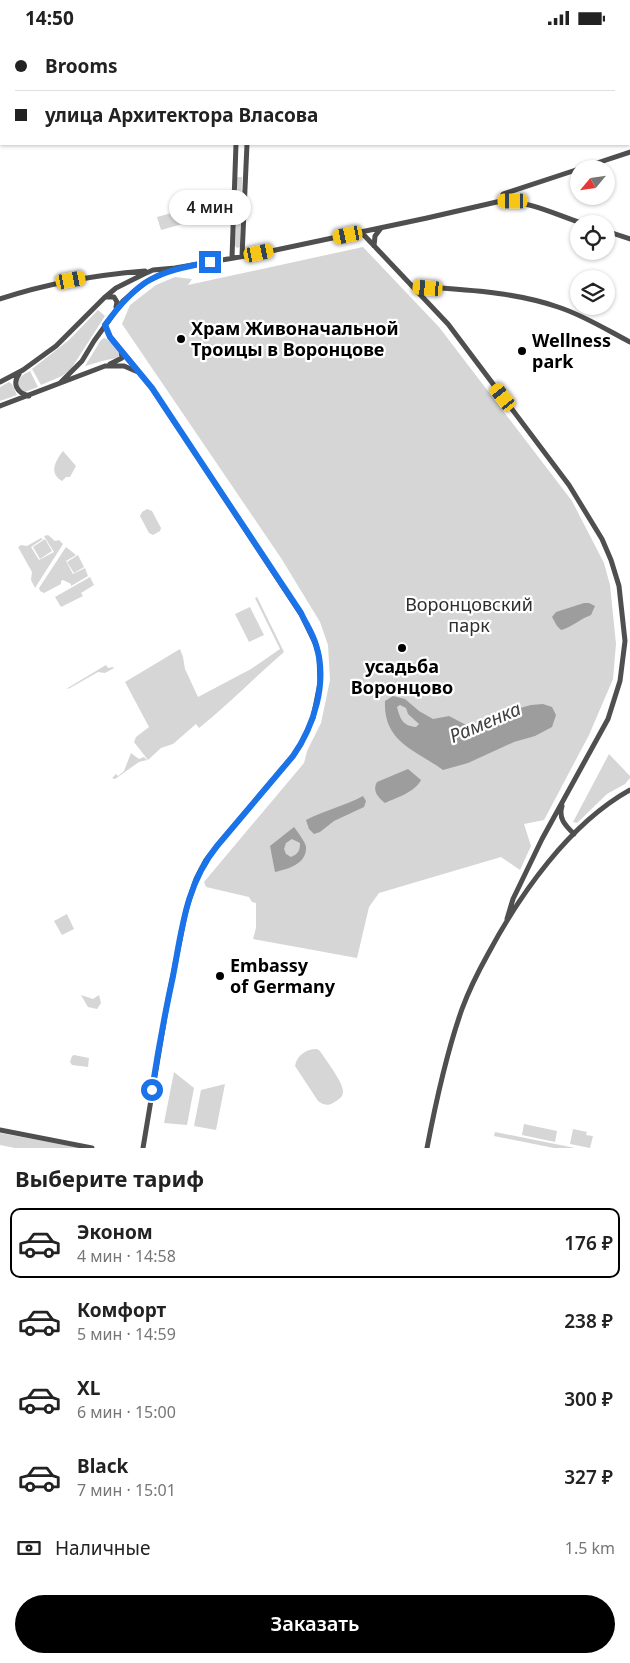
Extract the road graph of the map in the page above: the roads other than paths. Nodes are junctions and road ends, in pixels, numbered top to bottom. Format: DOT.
graph roads {
  1 [pos="236,145"];
  2 [pos="246,145"];
  3 [pos="630,152"];
  4 [pos="606,160"];
  5 [pos="235,168"];
  6 [pos="246,169"];
  7 [pos="570,172"];
  8 [pos="501,201"];
  9 [pos="570,219"];
  10 [pos="382,228"];
  11 [pos="361,232"];
  12 [pos="615,234"];
  13 [pos="630,239"];
  14 [pos="374,246"];
  15 [pos="242,257"];
  16 [pos="232,258"];
  17 [pos="175,269"];
  18 [pos="153,270"];
  19 [pos="118,273"];
  20 [pos="122,285"];
  21 [pos="414,286"];
  22 [pos="104,298"];
  23 [pos="0,299"];
  24 [pos="115,310"];
  25 [pos="105,325"];
  26 [pos="630,342"];
  27 [pos="120,348"];
  28 [pos="105,365"];
  29 [pos="23,370"];
  30 [pos="140,373"];
  31 [pos="0,382"];
  32 [pos="60,382"];
  33 [pos="29,396"];
  34 [pos="0,406"];
  35 [pos="630,791"];
  36 [pos="564,799"];
  37 [pos="574,834"];
  38 [pos="508,919"];
  39 [pos="0,1130"];
  40 [pos="92,1148"];
  41 [pos="143,1148"];
  42 [pos="426,1148"];
  1 -- 5 [label="street"];
  2 -- 6 [label="street"];
  3 -- 4 [label="street"];
  5 -- 6 [label="street"];
  5 -- 16 [label="street"];
  6 -- 15 [label="street"];
  7 -- 8 [label="street"];
  8 -- 9 [label="street"];
  8 -- 10 [label="street"];
  10 -- 11 [label="street"];
  10 -- 14 [label="street"];
  11 -- 14 [label="street"];
  11 -- 15 [label="street"];
  12 -- 13 [label="street"];
  14 -- 21 [label="street"];
  15 -- 16 [label="street"];
  16 -- 17 [label="street"];
  17 -- 18 [label="street"];
  17 -- 24 [label="street"];
  18 -- 19 [label="street"];
  18 -- 20 [label="street"];
  19 -- 20 [label="street"];
  19 -- 23 [label="street"];
  20 -- 22 [label="street"];
  21 -- 26 [label="street"];
  21 -- 36 [label="street"];
  22 -- 24 [label="street"];
  22 -- 29 [label="street"];
  24 -- 25 [label="street"];
  25 -- 27 [label="street"];
  25 -- 32 [label="street"];
  27 -- 28 [label="street"];
  27 -- 30 [label="street"];
  28 -- 30 [label="street"];
  28 -- 32 [label="street"];
  29 -- 31 [label="street"];
  29 -- 33 [label="street"];
  30 -- 41 [label="street"];
  32 -- 33 [label="street"];
  33 -- 34 [label="street"];
  35 -- 37 [label="street"];
  36 -- 37 [label="street"];
  36 -- 38 [label="street"];
  37 -- 38 [label="street"];
  38 -- 42 [label="street"];
  39 -- 40 [label="street"];
}
